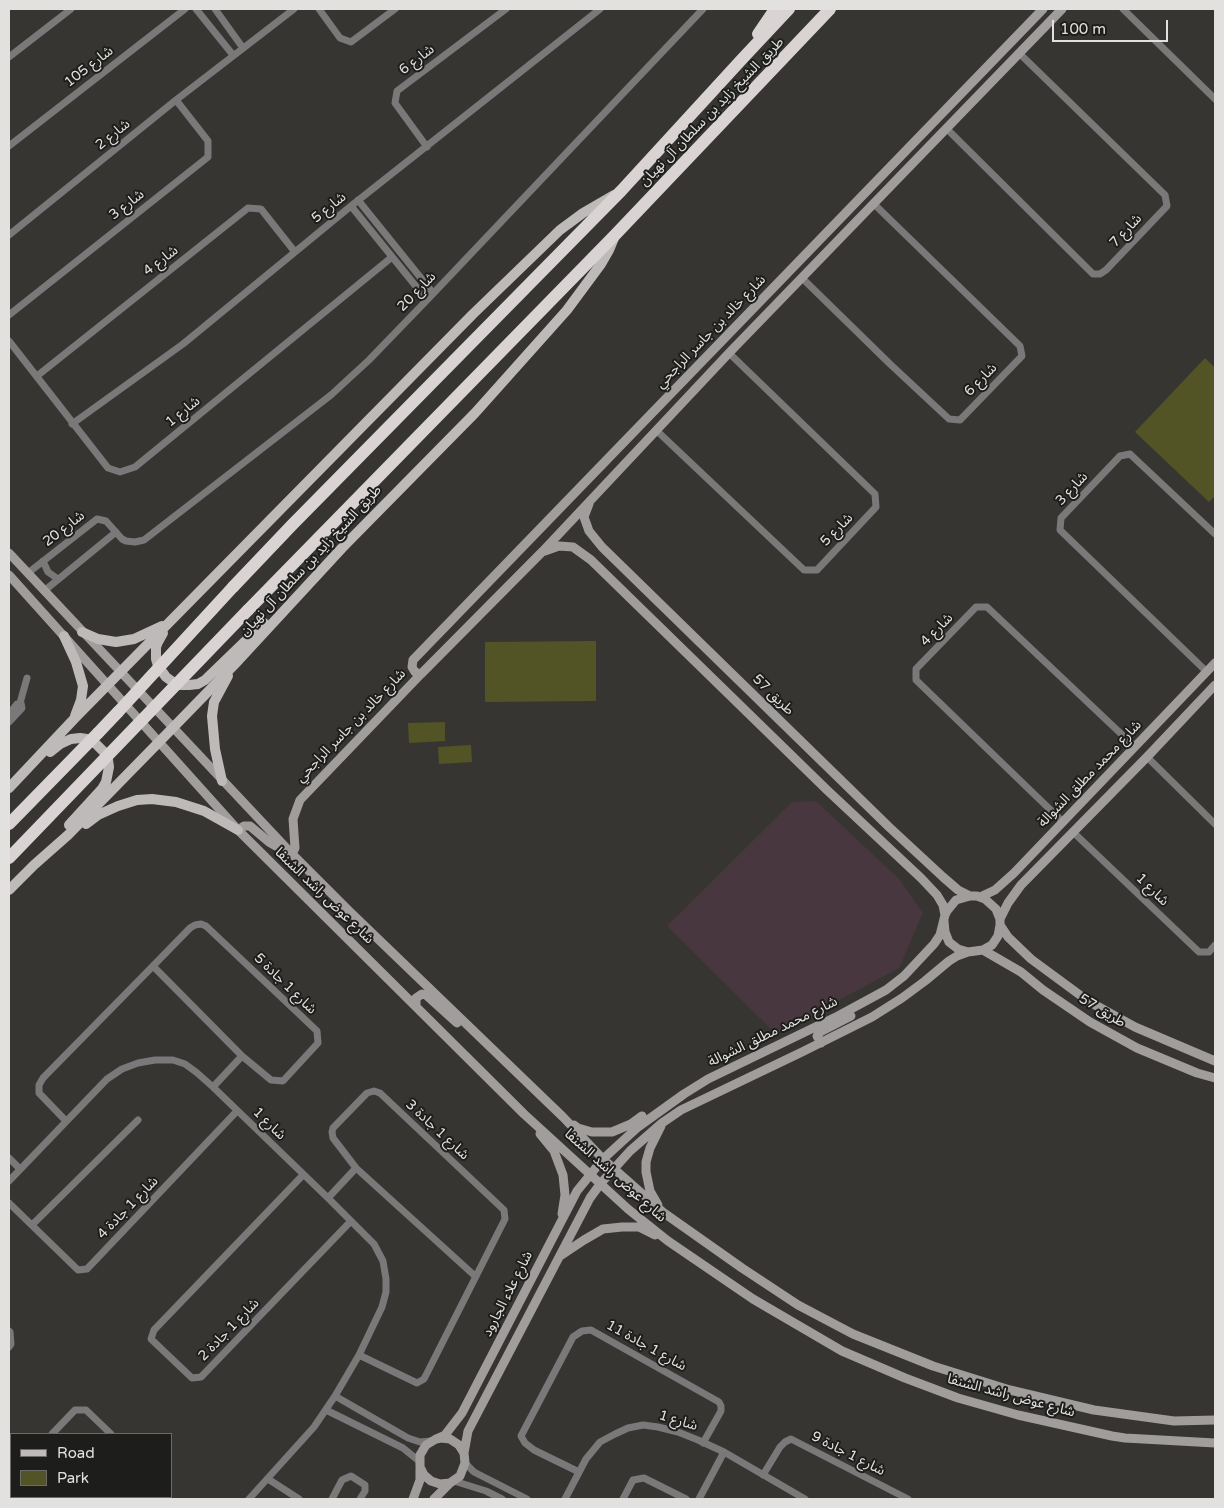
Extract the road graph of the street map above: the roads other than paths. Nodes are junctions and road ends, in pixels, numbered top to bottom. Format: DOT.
graph roads {
  1 [pos="71,9"];
  2 [pos="184,9"];
  3 [pos="196,9"];
  4 [pos="215,9"];
  5 [pos="294,9"];
  6 [pos="319,9"];
  7 [pos="395,9"];
  8 [pos="506,9"];
  9 [pos="600,9"];
  10 [pos="703,9"];
  11 [pos="775,9"];
  12 [pos="789,9"];
  13 [pos="830,9"];
  14 [pos="1043,9"];
  15 [pos="1062,9"];
  16 [pos="1123,9"];
  17 [pos="243,48"];
  18 [pos="1019,53"];
  19 [pos="234,56"];
  20 [pos="9,57"];
  21 [pos="743,58"];
  22 [pos="1215,99"];
  23 [pos="176,100"];
  24 [pos="947,129"];
  25 [pos="9,146"];
  26 [pos="910,146"];
  27 [pos="427,147"];
  28 [pos="919,157"];
  29 [pos="892,164"];
  30 [pos="903,174"];
  31 [pos="621,191"];
  32 [pos="358,200"];
  33 [pos="874,204"];
  34 [pos="350,206"];
  35 [pos="9,235"];
  36 [pos="615,235"];
  37 [pos="294,252"];
  38 [pos="392,257"];
  39 [pos="802,278"];
  40 [pos="434,293"];
  41 [pos="427,300"];
  42 [pos="9,315"];
  43 [pos="9,341"];
  44 [pos="730,353"];
  45 [pos="37,376"];
  46 [pos="72,424"];
  47 [pos="656,430"];
  48 [pos="592,498"];
  49 [pos="286,504"];
  50 [pos="116,532"];
  51 [pos="1215,534"];
  52 [pos="342,548"];
  53 [pos="602,548"];
  54 [pos="542,552"];
  55 [pos="9,553"];
  56 [pos="591,560"];
  57 [pos="43,561"];
  58 [pos="28,573"];
  59 [pos="9,575"];
  60 [pos="58,579"];
  61 [pos="44,591"];
  62 [pos="169,622"];
  63 [pos="82,632"];
  64 [pos="64,636"];
  65 [pos="1215,663"];
  66 [pos="234,665"];
  67 [pos="120,672"];
  68 [pos="1207,672"];
  69 [pos="421,674"];
  70 [pos="26,678"];
  71 [pos="108,685"];
  72 [pos="1215,685"];
  73 [pos="20,702"];
  74 [pos="9,714"];
  75 [pos="74,719"];
  76 [pos="9,722"];
  77 [pos="173,728"];
  78 [pos="159,742"];
  79 [pos="1135,747"];
  80 [pos="1147,757"];
  81 [pos="222,781"];
  82 [pos="9,790"];
  83 [pos="1064,822"];
  84 [pos="9,824"];
  85 [pos="1215,824"];
  86 [pos="889,827"];
  87 [pos="238,830"];
  88 [pos="1073,832"];
  89 [pos="68,835"];
  90 [pos="878,838"];
  91 [pos="901,838"];
  92 [pos="284,846"];
  93 [pos="891,850"];
  94 [pos="292,854"];
  95 [pos="9,858"];
  96 [pos="34,865"];
  97 [pos="9,890"];
  98 [pos="970,896"];
  99 [pos="980,897"];
  100 [pos="944,918"];
  101 [pos="1000,922"];
  102 [pos="1215,945"];
  103 [pos="982,950"];
  104 [pos="968,952"];
  105 [pos="153,966"];
  106 [pos="886,990"];
  107 [pos="416,1005"];
  108 [pos="1144,1031"];
  109 [pos="821,1043"];
  110 [pos="1137,1048"];
  111 [pos="242,1056"];
  112 [pos="504,1060"];
  113 [pos="1215,1062"];
  114 [pos="1215,1078"];
  115 [pos="213,1087"];
  116 [pos="684,1094"];
  117 [pos="238,1111"];
  118 [pos="524,1114"];
  119 [pos="563,1117"];
  120 [pos="138,1120"];
  121 [pos="66,1121"];
  122 [pos="662,1124"];
  123 [pos="9,1158"];
  124 [pos="603,1159"];
  125 [pos="356,1168"];
  126 [pos="613,1168"];
  127 [pos="20,1169"];
  128 [pos="590,1173"];
  129 [pos="303,1175"];
  130 [pos="9,1181"];
  131 [pos="601,1183"];
  132 [pos="328,1198"];
  133 [pos="9,1203"];
  134 [pos="664,1214"];
  135 [pos="351,1221"];
  136 [pos="560,1222"];
  137 [pos="32,1226"];
  138 [pos="668,1241"];
  139 [pos="558,1258"];
  140 [pos="475,1276"];
  141 [pos="9,1331"];
  142 [pos="9,1347"];
  143 [pos="359,1355"];
  144 [pos="335,1396"];
  145 [pos="326,1410"];
  146 [pos="1215,1420"];
  147 [pos="53,1433"];
  148 [pos="110,1433"];
  149 [pos="434,1440"];
  150 [pos="704,1442"];
  151 [pos="1215,1443"];
  152 [pos="724,1452"];
  153 [pos="464,1453"];
  154 [pos="466,1463"];
  155 [pos="420,1464"];
  156 [pos="579,1472"];
  157 [pos="763,1475"];
  158 [pos="268,1479"];
  159 [pos="452,1482"];
  160 [pos="802,1498"];
  161 [pos="249,1499"];
  162 [pos="299,1499"];
  163 [pos="332,1499"];
  164 [pos="360,1499"];
  165 [pos="413,1499"];
  166 [pos="434,1499"];
  167 [pos="502,1499"];
  168 [pos="527,1499"];
  169 [pos="565,1499"];
  170 [pos="623,1499"];
  171 [pos="686,1499"];
  172 [pos="699,1499"];
  173 [pos="908,1499"];
  1 -- 20 [label="street"];
  2 -- 25 [label="street, شارع 105"];
  3 -- 19 [label="street"];
  4 -- 17 [label="street"];
  5 -- 17 [label="street, شارع 2"];
  6 -- 7 [label="street"];
  8 -- 27 [label="street, شارع 6"];
  9 -- 27 [label="street, شارع 5"];
  10 -- 40 [label="street, شارع 20"];
  11 -- 21 [label="highway"];
  12 -- 21 [label="highway, طريق الشيخ زايد بن سلطان آل نهيان"];
  13 -- 36 [label="highway, طريق الشيخ زايد بن سلطان آل نهيان"];
  14 -- 26 [label="street, شارع خالد بن جاسر الراجحي"];
  15 -- 18 [label="street, شارع خالد بن جاسر الراجحي"];
  16 -- 22 [label="street"];
  17 -- 19 [label="street, شارع 2"];
  18 -- 24 [label="street, شارع خالد بن جاسر الراجحي"];
  18 -- 24 [label="street, شارع 7"];
  19 -- 23 [label="street, شارع 2"];
  21 -- 31 [label="highway, طريق الشيخ زايد بن سلطان آل نهيان"];
  23 -- 35 [label="street, شارع 2"];
  23 -- 42 [label="street, شارع 3"];
  24 -- 28 [label="street, شارع خالد بن جاسر الراجحي"];
  26 -- 28 [label="street"];
  26 -- 29 [label="street, شارع خالد بن جاسر الراجحي"];
  27 -- 32 [label="street, شارع 5"];
  28 -- 30 [label="street, شارع خالد بن جاسر الراجحي"];
  29 -- 30 [label="street"];
  29 -- 69 [label="street, شارع خالد بن جاسر الراجحي"];
  30 -- 33 [label="street, شارع خالد بن جاسر الراجحي"];
  31 -- 49 [label="main road, طريق الشيخ زايد بن سلطان آل نهيان"];
  31 -- 84 [label="highway, طريق الشيخ زايد بن سلطان آل نهيان, bridge"];
  32 -- 34 [label="street, شارع 5"];
  32 -- 40 [label="street"];
  33 -- 39 [label="street, شارع خالد بن جاسر الراجحي"];
  33 -- 39 [label="street, شارع 6"];
  34 -- 37 [label="street, شارع 5"];
  34 -- 38 [label="street"];
  36 -- 52 [label="main road, طريق الشيخ زايد بن سلطان آل نهيان"];
  36 -- 95 [label="highway, طريق الشيخ زايد بن سلطان آل نهيان, bridge"];
  37 -- 45 [label="street, شارع 4"];
  37 -- 46 [label="street, شارع 5"];
  38 -- 41 [label="street"];
  38 -- 46 [label="street, شارع 1"];
  39 -- 44 [label="street, شارع خالد بن جاسر الراجحي"];
  40 -- 41 [label="street, شارع 20"];
  41 -- 50 [label="street, شارع 20"];
  43 -- 45 [label="street, شارع 1"];
  44 -- 47 [label="street, شارع خالد بن جاسر الراجحي"];
  44 -- 47 [label="street, شارع 5"];
  45 -- 46 [label="street, شارع 1"];
  47 -- 48 [label="street, شارع خالد بن جاسر الراجحي"];
  48 -- 53 [label="street, طريق 57"];
  48 -- 54 [label="street, شارع خالد بن جاسر الراجحي"];
  49 -- 52 [label="main road"];
  49 -- 62 [label="main road, طريق الشيخ زايد بن سلطان آل نهيان"];
  50 -- 57 [label="street, شارع 20"];
  50 -- 60 [label="street"];
  51 -- 68 [label="street, شارع 3"];
  52 -- 66 [label="main road, طريق الشيخ زايد بن سلطان آل نهيان"];
  53 -- 56 [label="street"];
  53 -- 86 [label="street, طريق 57"];
  54 -- 56 [label="street"];
  54 -- 69 [label="street, شارع خالد بن جاسر الراجحي"];
  55 -- 58 [label="street, شارع عوض راشد الشنفا"];
  56 -- 90 [label="street"];
  57 -- 58 [label="street, شارع 20"];
  57 -- 60 [label="street"];
  58 -- 61 [label="street, شارع عوض راشد الشنفا"];
  59 -- 64 [label="street, شارع عوض راشد الشنفا"];
  60 -- 61 [label="street"];
  61 -- 63 [label="street, شارع عوض راشد الشنفا"];
  62 -- 63 [label="main road"];
  62 -- 67 [label="main road, طريق الشيخ زايد بن سلطان آل نهيان"];
  63 -- 67 [label="street, شارع عوض راشد الشنفا"];
  64 -- 71 [label="street, شارع عوض راشد الشنفا"];
  64 -- 75 [label="main road"];
  65 -- 68 [label="street, شارع محمد مطلق الشوالة"];
  66 -- 77 [label="main road, طريق الشيخ زايد بن سلطان آل نهيان"];
  66 -- 81 [label="main road"];
  67 -- 71 [label="main road, طريق الشيخ زايد بن سلطان آل نهيان"];
  67 -- 77 [label="street, شارع عوض راشد الشنفا"];
  68 -- 79 [label="street, شارع محمد مطلق الشوالة"];
  69 -- 94 [label="street, شارع خالد بن جاسر الراجحي"];
  70 -- 73 [label="street"];
  71 -- 75 [label="main road, طريق الشيخ زايد بن سلطان آل نهيان"];
  71 -- 78 [label="street, شارع عوض راشد الشنفا"];
  72 -- 80 [label="street, شارع محمد مطلق الشوالة"];
  73 -- 74 [label="street"];
  73 -- 76 [label="street"];
  75 -- 82 [label="main road, طريق الشيخ زايد بن سلطان آل نهيان"];
  77 -- 78 [label="main road, طريق الشيخ زايد بن سلطان آل نهيان"];
  77 -- 81 [label="street, شارع عوض راشد الشنفا"];
  78 -- 87 [label="street, شارع عوض راشد الشنفا"];
  78 -- 89 [label="main road, طريق الشيخ زايد بن سلطان آل نهيان"];
  79 -- 83 [label="street, شارع محمد مطلق الشوالة"];
  79 -- 83 [label="street, شارع 4"];
  80 -- 85 [label="street"];
  80 -- 88 [label="street, شارع محمد مطلق الشوالة"];
  81 -- 92 [label="street, شارع عوض راشد الشنفا"];
  82 -- 96 [label="main road"];
  83 -- 99 [label="street, شارع محمد مطلق الشوالة"];
  86 -- 90 [label="street"];
  86 -- 91 [label="street, طريق 57"];
  87 -- 89 [label="main road"];
  87 -- 92 [label="street"];
  87 -- 107 [label="street, شارع عوض راشد الشنفا"];
  88 -- 101 [label="street, شارع محمد مطلق الشوالة"];
  88 -- 102 [label="street, شارع 1"];
  89 -- 96 [label="main road, طريق الشيخ زايد بن سلطان آل نهيان"];
  90 -- 93 [label="street"];
  91 -- 93 [label="street"];
  91 -- 98 [label="street, طريق 57"];
  92 -- 94 [label="street, شارع عوض راشد الشنفا"];
  93 -- 100 [label="street"];
  94 -- 112 [label="street, شارع عوض راشد الشنفا"];
  96 -- 97 [label="main road, طريق الشيخ زايد بن سلطان آل نهيان"];
  98 -- 99 [label="street"];
  98 -- 100 [label="street"];
  99 -- 101 [label="street"];
  100 -- 104 [label="street"];
  100 -- 106 [label="street, شارع محمد مطلق الشوالة"];
  101 -- 103 [label="street"];
  101 -- 108 [label="street, طريق 57"];
  103 -- 104 [label="street"];
  103 -- 110 [label="street, طريق 57"];
  104 -- 109 [label="street"];
  105 -- 111 [label="street, شارع 1 جادة 5"];
  105 -- 111 [label="street, شارع 1 جادة 5"];
  105 -- 121 [label="street, شارع 1 جادة 5"];
  106 -- 109 [label="street"];
  106 -- 116 [label="street, شارع محمد مطلق الشوالة"];
  107 -- 112 [label="street"];
  107 -- 118 [label="street, شارع عوض راشد الشنفا"];
  108 -- 110 [label="street"];
  108 -- 113 [label="street, طريق 57"];
  109 -- 122 [label="street"];
  110 -- 114 [label="street, طريق 57"];
  111 -- 115 [label="street"];
  112 -- 119 [label="street, شارع عوض راشد الشنفا"];
  115 -- 117 [label="street, شارع 1"];
  115 -- 121 [label="street, شارع 1"];
  116 -- 119 [label="street"];
  116 -- 124 [label="street, شارع محمد مطلق الشوالة"];
  117 -- 129 [label="street, شارع 1"];
  117 -- 137 [label="street, شارع 1 جادة 4"];
  118 -- 128 [label="street, شارع عوض راشد الشنفا"];
  118 -- 136 [label="street"];
  119 -- 124 [label="street, شارع عوض راشد الشنفا"];
  120 -- 137 [label="street"];
  121 -- 127 [label="street, شارع 1"];
  122 -- 126 [label="street"];
  122 -- 134 [label="street"];
  123 -- 127 [label="street"];
  124 -- 126 [label="street, شارع عوض راشد الشنفا"];
  124 -- 128 [label="street, شارع علاء الجارود"];
  125 -- 132 [label="street"];
  125 -- 140 [label="street, شارع 1 جادة 3"];
  125 -- 140 [label="street, شارع 1 جادة 3"];
  126 -- 131 [label="street, شارع علاء الجارود"];
  126 -- 134 [label="street, شارع عوض راشد الشنفا"];
  127 -- 130 [label="street, شارع 1"];
  128 -- 131 [label="street, شارع عوض راشد الشنفا"];
  128 -- 136 [label="street, شارع علاء الجارود"];
  129 -- 132 [label="street, شارع 1"];
  129 -- 135 [label="street, شارع 1 جادة 2"];
  131 -- 138 [label="street, شارع عوض راشد الشنفا"];
  131 -- 139 [label="street, شارع علاء الجارود"];
  132 -- 135 [label="street, شارع 1"];
  133 -- 137 [label="street, شارع 1 جادة 4"];
  134 -- 146 [label="street, شارع عوض راشد الشنفا"];
  135 -- 143 [label="street, شارع 1"];
  136 -- 149 [label="street, شارع علاء الجارود"];
  138 -- 139 [label="street"];
  138 -- 151 [label="street, شارع عوض راشد الشنفا"];
  139 -- 153 [label="street, شارع علاء الجارود"];
  140 -- 143 [label="street, شارع 1 جادة 3"];
  141 -- 142 [label="street"];
  143 -- 144 [label="street, شارع 1"];
  144 -- 145 [label="street, شارع 1"];
  144 -- 149 [label="street"];
  145 -- 155 [label="street"];
  145 -- 158 [label="street, شارع 1"];
  147 -- 148 [label="street"];
  149 -- 153 [label="street"];
  149 -- 155 [label="street"];
  150 -- 152 [label="street, شارع 1"];
  150 -- 156 [label="street, شارع 1"];
  150 -- 156 [label="street, شارع 1 جادة 11"];
  152 -- 157 [label="street, شارع 1"];
  152 -- 172 [label="street"];
  153 -- 154 [label="street"];
  154 -- 159 [label="street"];
  154 -- 168 [label="street"];
  155 -- 159 [label="street"];
  155 -- 165 [label="street"];
  156 -- 169 [label="street, شارع 1"];
  157 -- 160 [label="street, شارع 1"];
  157 -- 173 [label="street, شارع 1 جادة 9"];
  158 -- 161 [label="street, شارع 1"];
  158 -- 162 [label="street"];
  159 -- 166 [label="street"];
  159 -- 167 [label="street"];
  163 -- 164 [label="street"];
  170 -- 171 [label="street"];
}
